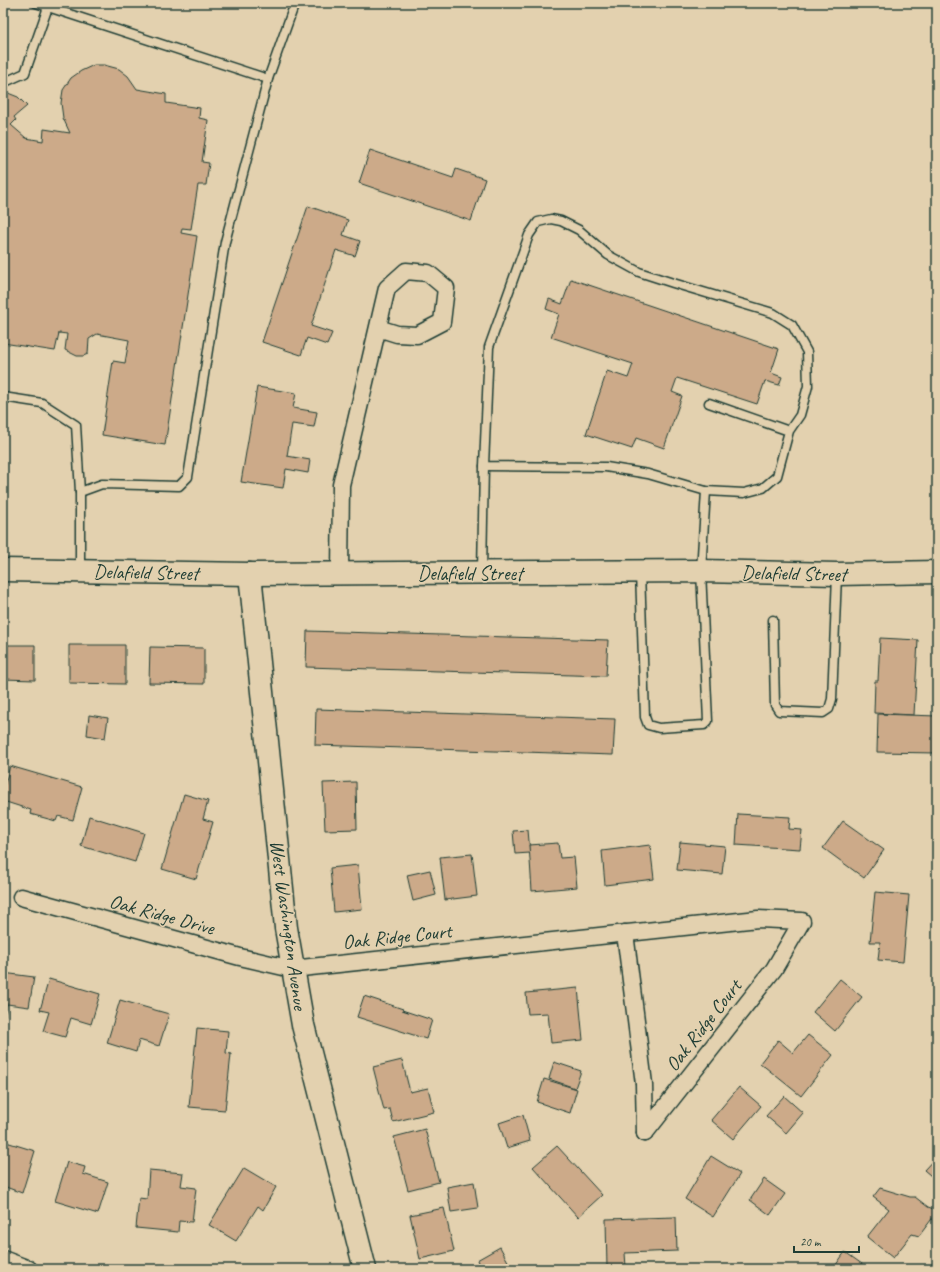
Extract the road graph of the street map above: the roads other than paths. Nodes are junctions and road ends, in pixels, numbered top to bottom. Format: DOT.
graph roads {
  1 [pos="36,3"];
  2 [pos="295,3"];
  3 [pos="48,7"];
  4 [pos="268,79"];
  5 [pos="3,82"];
  6 [pos="378,328"];
  7 [pos="3,397"];
  8 [pos="708,403"];
  9 [pos="788,431"];
  10 [pos="484,466"];
  11 [pos="706,491"];
  12 [pos="80,492"];
  13 [pos="3,570"];
  14 [pos="80,571"];
  15 [pos="640,571"];
  16 [pos="702,571"];
  17 [pos="937,572"];
  18 [pos="482,573"];
  19 [pos="250,574"];
  20 [pos="340,574"];
  21 [pos="837,574"];
  22 [pos="773,620"];
  23 [pos="21,896"];
  24 [pos="625,933"];
  25 [pos="292,969"];
  26 [pos="3,1259"];
  27 [pos="29,1269"];
  28 [pos="365,1269"];
  1 -- 3 [label="lane"];
  2 -- 4 [label="lane"];
  3 -- 4 [label="lane"];
  3 -- 5 [label="lane"];
  4 -- 12 [label="lane"];
  6 -- 6 [label="street"];
  6 -- 20 [label="street"];
  7 -- 12 [label="lane"];
  8 -- 9 [label="lane"];
  9 -- 10 [label="lane"];
  9 -- 11 [label="lane"];
  10 -- 11 [label="lane"];
  10 -- 18 [label="lane"];
  11 -- 16 [label="lane"];
  12 -- 14 [label="lane"];
  13 -- 14 [label="street, Delafield Street"];
  14 -- 19 [label="street, Delafield Street"];
  15 -- 16 [label="street, Delafield Street"];
  15 -- 16 [label="lane"];
  15 -- 18 [label="street, Delafield Street"];
  16 -- 21 [label="street, Delafield Street"];
  17 -- 21 [label="street, Delafield Street"];
  18 -- 20 [label="street, Delafield Street"];
  19 -- 20 [label="street, Delafield Street"];
  19 -- 25 [label="street, West Washington Avenue"];
  21 -- 22 [label="lane"];
  23 -- 25 [label="street, Oak Ridge Drive"];
  24 -- 24 [label="street, Oak Ridge Court"];
  24 -- 25 [label="street, Oak Ridge Court"];
  25 -- 28 [label="street, West Washington Avenue"];
  26 -- 27 [label="street"];
}
